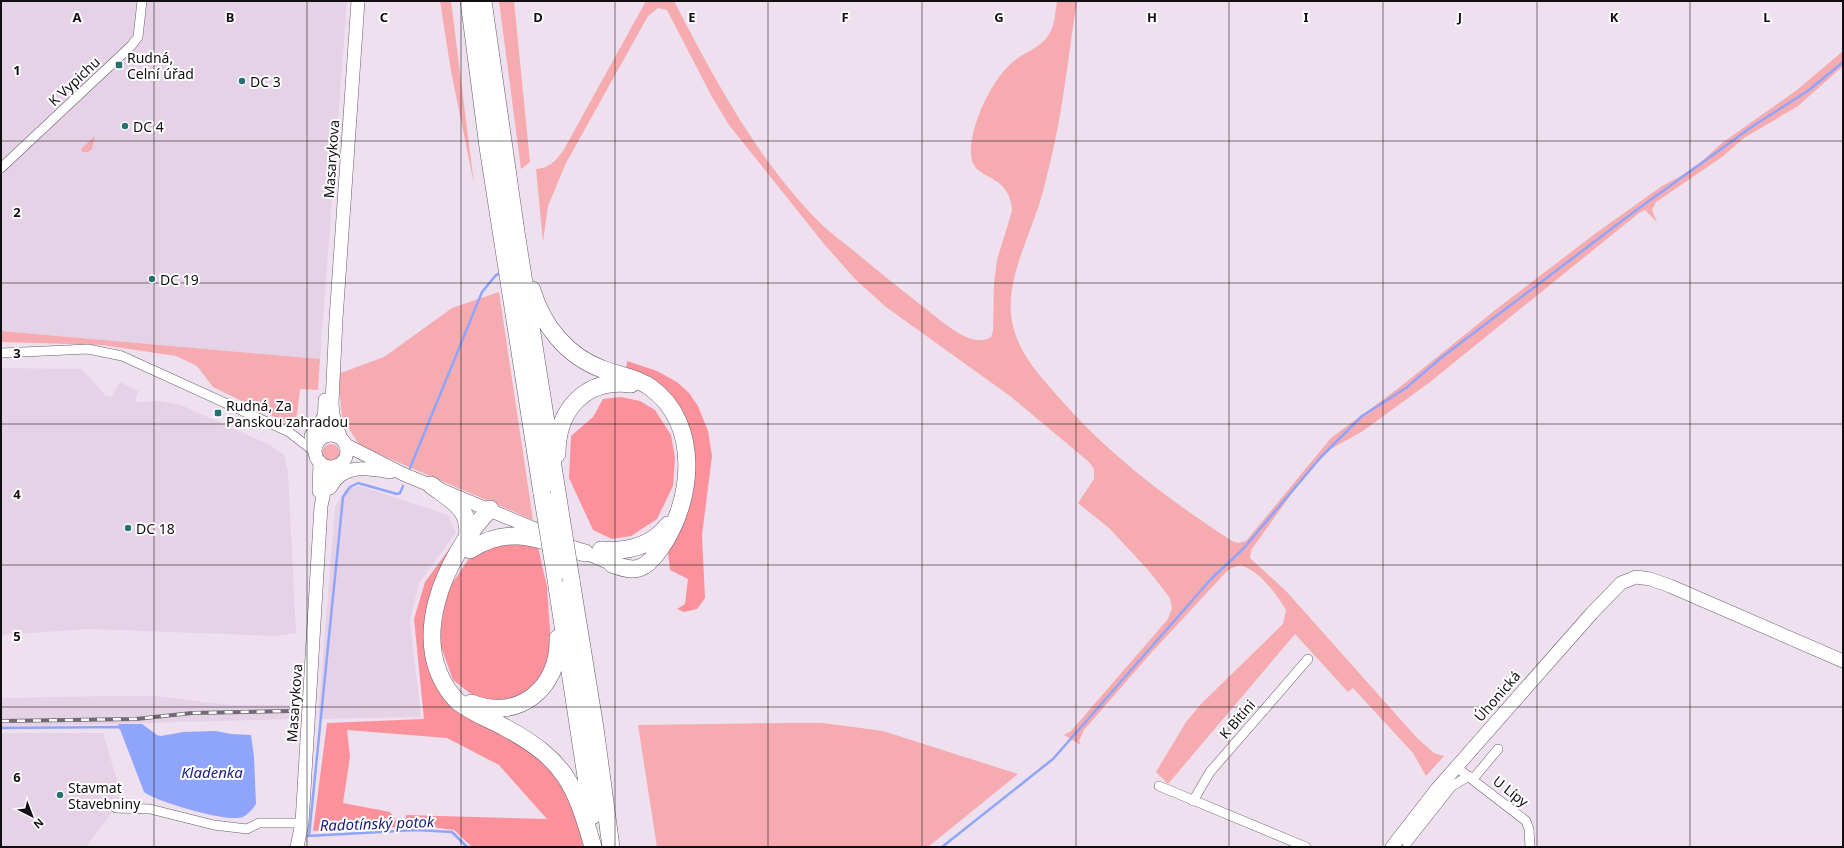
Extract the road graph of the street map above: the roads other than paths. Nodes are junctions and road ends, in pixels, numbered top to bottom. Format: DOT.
graph roads {
  1 [pos="142,1"];
  2 [pos="358,1"];
  3 [pos="468,1"];
  4 [pos="483,1"];
  5 [pos="1,168"];
  6 [pos="516,232"];
  7 [pos="336,319"];
  8 [pos="1,353"];
  9 [pos="663,399"];
  10 [pos="290,432"];
  11 [pos="319,437"];
  12 [pos="343,442"];
  13 [pos="318,458"];
  14 [pos="339,463"];
  15 [pos="381,470"];
  16 [pos="403,474"];
  17 [pos="431,485"];
  18 [pos="684,494"];
  19 [pos="550,496"];
  20 [pos="490,509"];
  21 [pos="468,544"];
  22 [pos="593,551"];
  23 [pos="318,560"];
  24 [pos="612,564"];
  25 [pos="555,573"];
  26 [pos="1308,659"];
  27 [pos="1843,661"];
  28 [pos="446,686"];
  29 [pos="1498,750"];
  30 [pos="1456,767"];
  31 [pos="1471,778"];
  32 [pos="1159,786"];
  33 [pos="1193,801"];
  34 [pos="116,808"];
  35 [pos="302,823"];
  36 [pos="1407,843"];
  37 [pos="297,847"];
  38 [pos="594,847"];
  39 [pos="610,847"];
  40 [pos="1306,847"];
  41 [pos="1392,847"];
  42 [pos="1530,847"];
  1 -- 5 [label="street, K Vypichu"];
  2 -- 7 [label="main road, Masarykova"];
  3 -- 19 [label="highway"];
  4 -- 6 [label="highway"];
  6 -- 9 [label="highway"];
  6 -- 19 [label="highway"];
  7 -- 11 [label="main road, Masarykova"];
  7 -- 12 [label="main road, Masarykova"];
  8 -- 10 [label="street"];
  9 -- 18 [label="highway"];
  9 -- 19 [label="highway"];
  10 -- 11 [label="street"];
  10 -- 13 [label="street"];
  11 -- 12 [label="main road"];
  11 -- 13 [label="main road"];
  12 -- 14 [label="main road"];
  12 -- 16 [label="main road"];
  13 -- 14 [label="main road"];
  13 -- 23 [label="main road, Masarykova"];
  14 -- 15 [label="main road"];
  14 -- 23 [label="main road, Masarykova"];
  15 -- 16 [label="main road"];
  15 -- 23 [label="main road"];
  16 -- 17 [label="main road"];
  17 -- 20 [label="main road"];
  17 -- 21 [label="highway"];
  18 -- 22 [label="highway"];
  18 -- 24 [label="highway"];
  19 -- 25 [label="highway, bridge"];
  19 -- 39 [label="highway, bridge"];
  20 -- 21 [label="highway"];
  20 -- 22 [label="main road"];
  21 -- 22 [label="highway"];
  21 -- 28 [label="highway"];
  22 -- 24 [label="main road"];
  23 -- 35 [label="main road, Masarykova"];
  25 -- 28 [label="highway"];
  25 -- 38 [label="highway"];
  26 -- 33 [label="street, K Bitíni"];
  27 -- 30 [label="main road, Úhonická"];
  28 -- 38 [label="highway"];
  29 -- 31 [label="street"];
  30 -- 31 [label="street, U Lípy"];
  30 -- 41 [label="main road, Úhonická"];
  31 -- 36 [label="street"];
  31 -- 42 [label="street, U Lípy"];
  32 -- 33 [label="street"];
  33 -- 40 [label="street"];
  34 -- 35 [label="street"];
  35 -- 37 [label="main road, Masarykova"];
}
